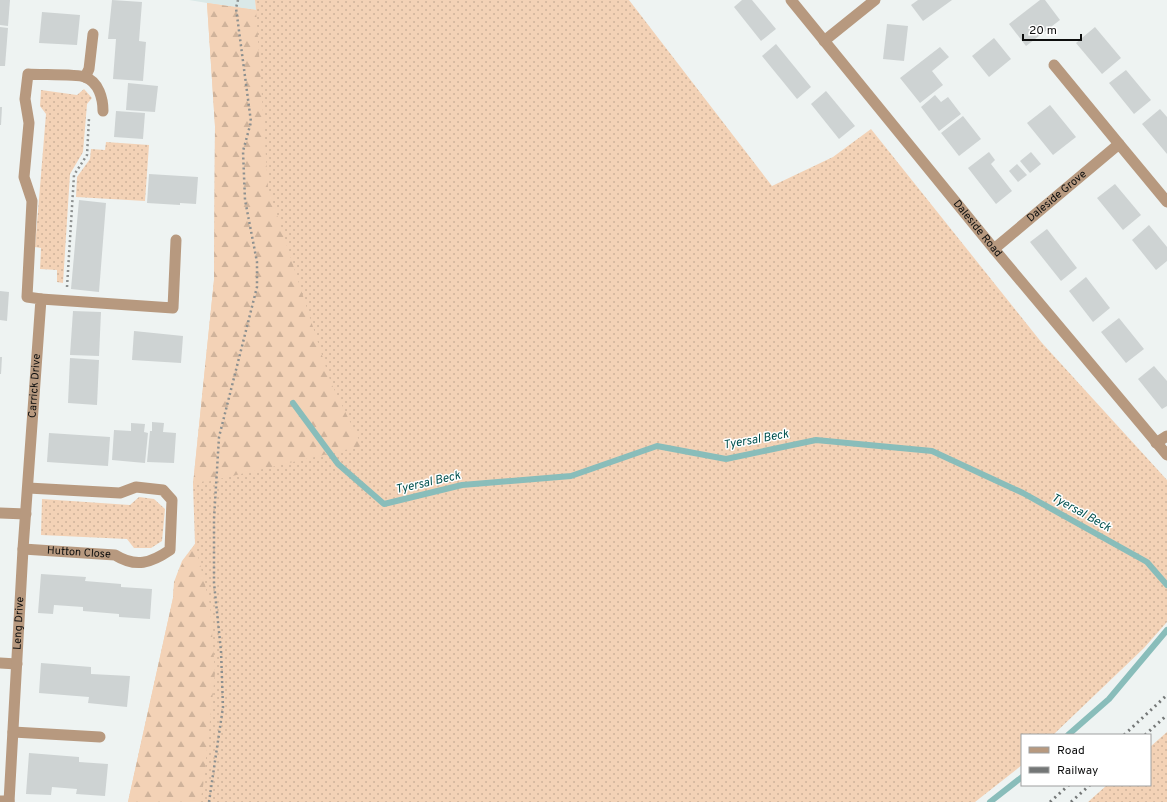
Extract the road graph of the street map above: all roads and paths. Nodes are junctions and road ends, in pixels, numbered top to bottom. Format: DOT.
graph roads {
  1 [pos="238,0"];
  2 [pos="791,0"];
  3 [pos="875,0"];
  4 [pos="93,34"];
  5 [pos="824,41"];
  6 [pos="1054,65"];
  7 [pos="85,77"];
  8 [pos="103,111"];
  9 [pos="1119,144"];
  10 [pos="1167,202"];
  11 [pos="176,240"];
  12 [pos="994,249"];
  13 [pos="42,299"];
  14 [pos="66,301"];
  15 [pos="1167,436"];
  16 [pos="1156,443"];
  17 [pos="1167,454"];
  18 [pos="28,488"];
  19 [pos="0,513"];
  20 [pos="26,514"];
  21 [pos="23,550"];
  22 [pos="0,664"];
  23 [pos="17,664"];
  24 [pos="13,732"];
  25 [pos="100,737"];
  26 [pos="6,801"];
  27 [pos="209,802"];
  1 -- 27 [label="path"];
  2 -- 5 [label="street, Daleside Road"];
  3 -- 5 [label="street"];
  4 -- 7 [label="street"];
  5 -- 12 [label="street, Daleside Road"];
  6 -- 9 [label="street"];
  7 -- 8 [label="street"];
  7 -- 13 [label="street"];
  8 -- 14 [label="path"];
  9 -- 10 [label="street"];
  9 -- 12 [label="street, Daleside Grove"];
  11 -- 14 [label="street"];
  12 -- 16 [label="street, Daleside Road"];
  13 -- 14 [label="street"];
  13 -- 18 [label="street, Carrick Drive"];
  15 -- 16 [label="street"];
  16 -- 17 [label="street, Daleside Road"];
  18 -- 20 [label="street, Carrick Drive"];
  18 -- 21 [label="street, Hutton Close"];
  19 -- 20 [label="street"];
  20 -- 21 [label="street, Leng Drive"];
  21 -- 23 [label="street, Leng Drive"];
  22 -- 23 [label="street"];
  23 -- 24 [label="street, Leng Drive"];
  24 -- 25 [label="street"];
  24 -- 26 [label="street, Leng Drive"];
}
